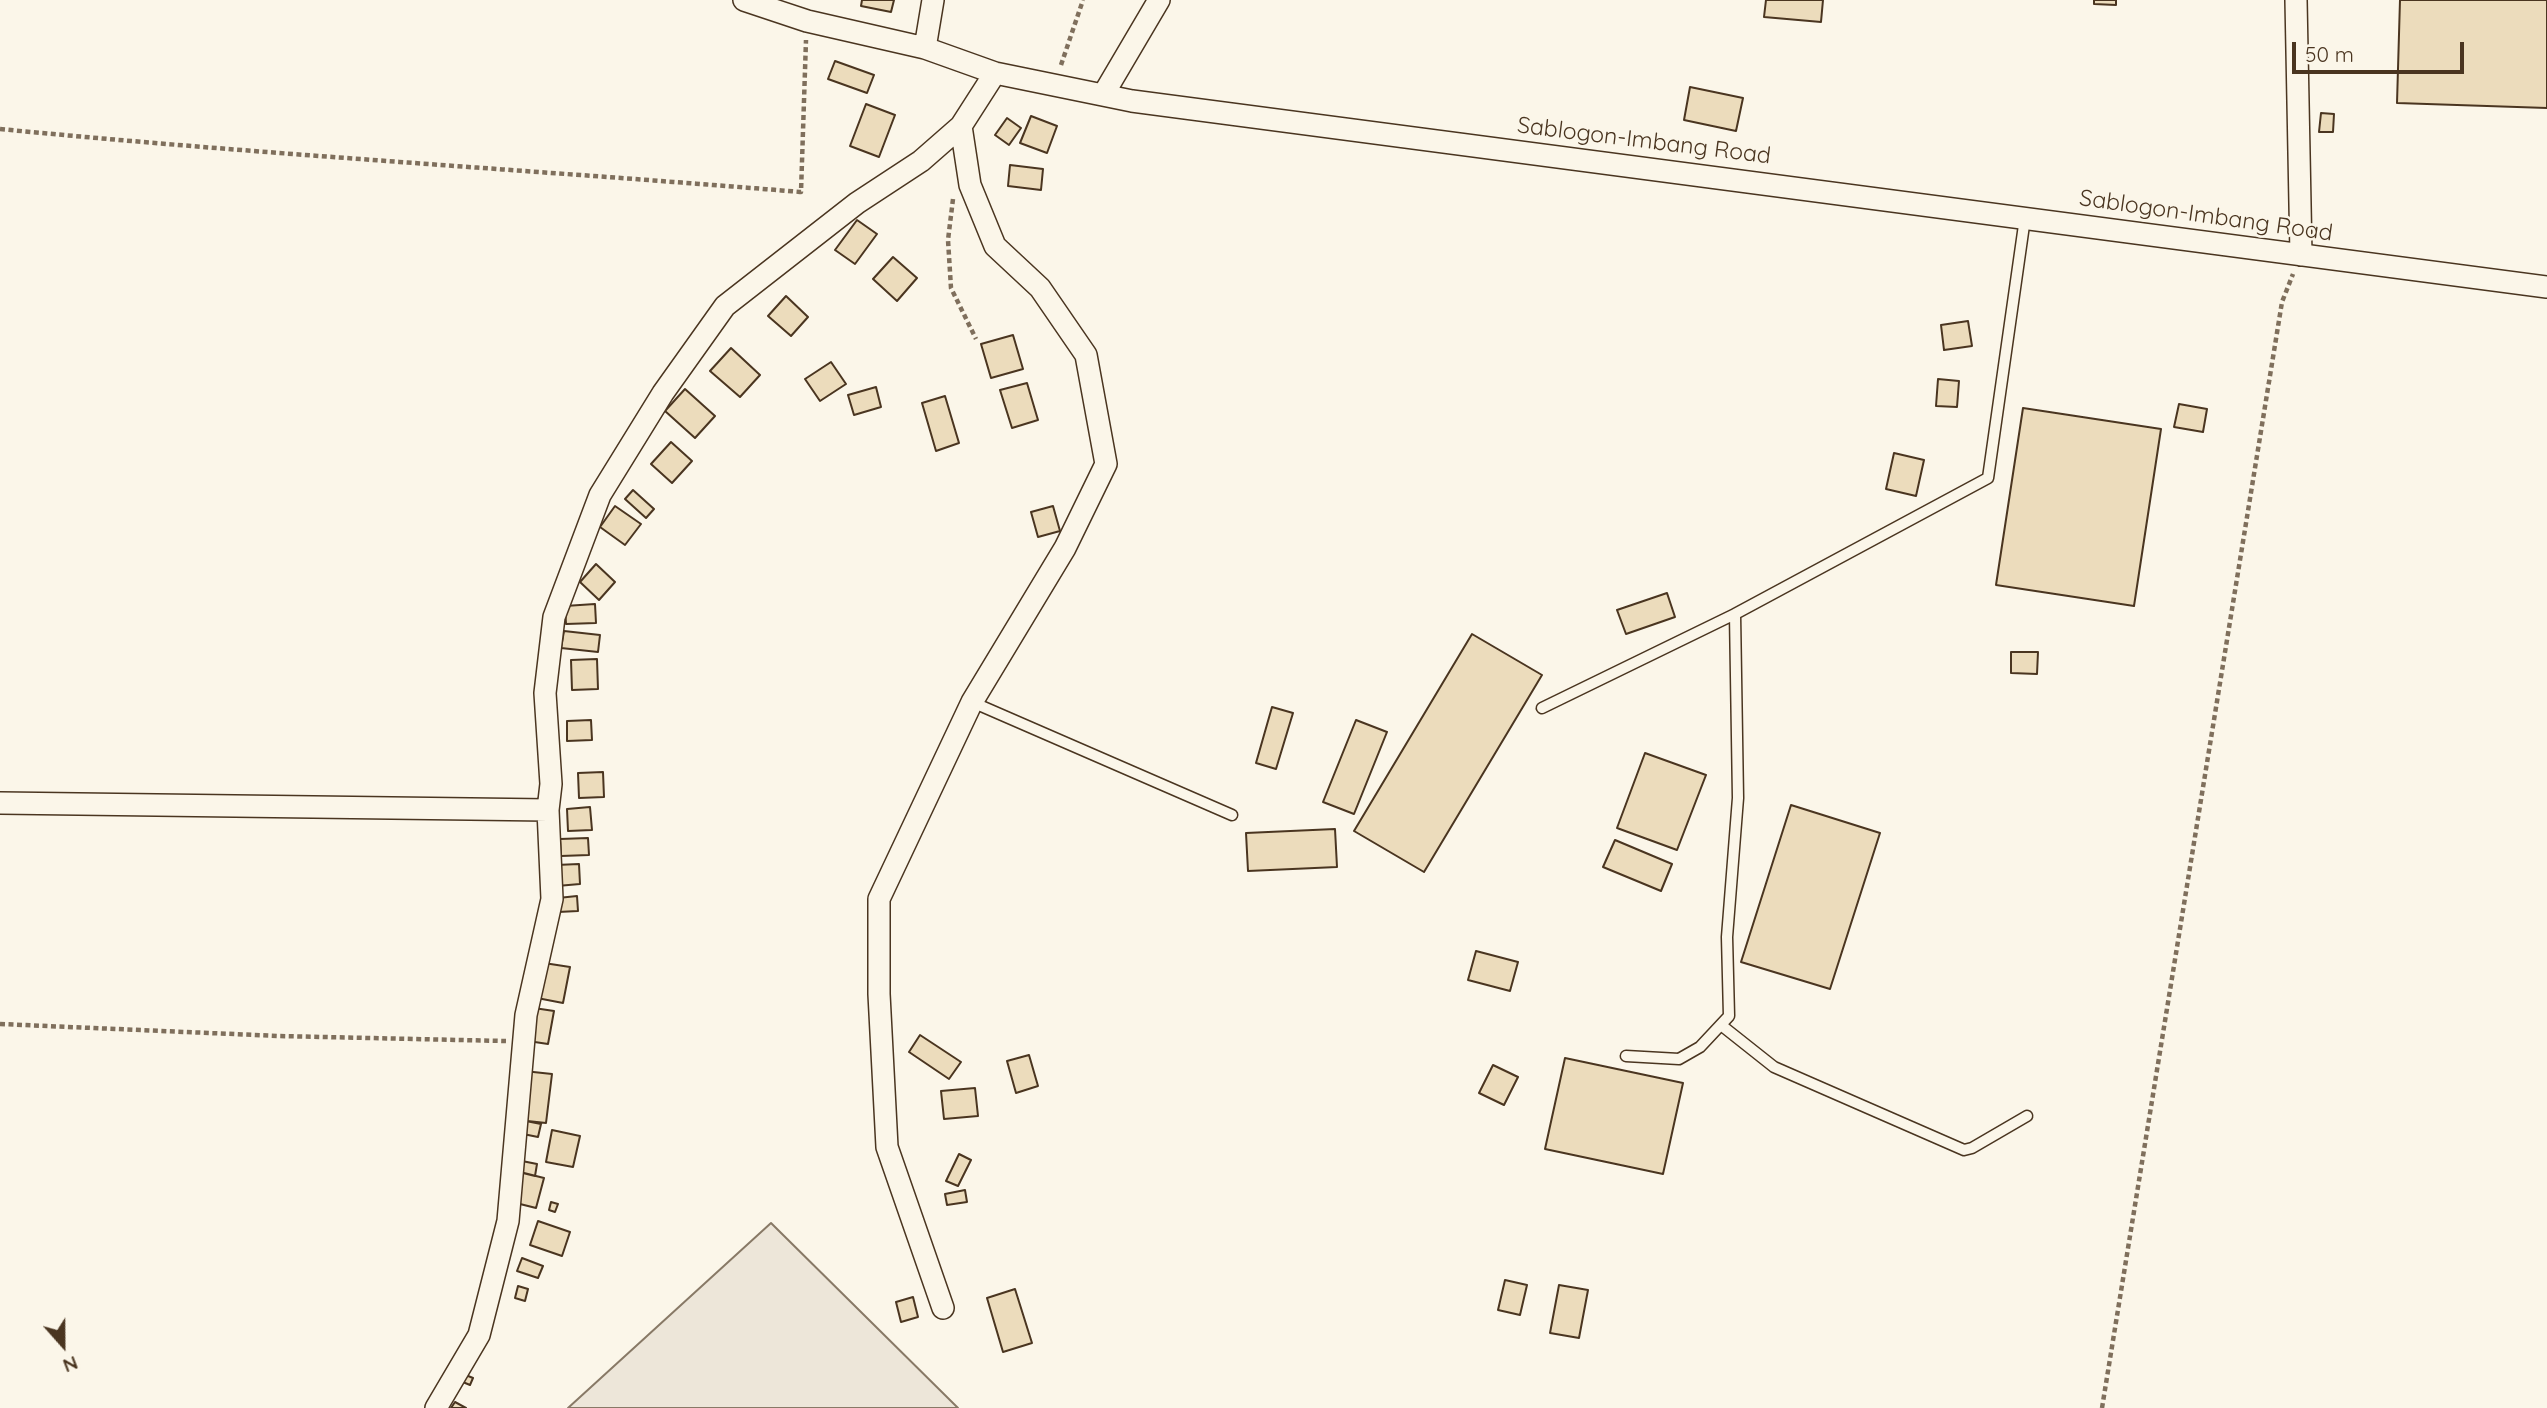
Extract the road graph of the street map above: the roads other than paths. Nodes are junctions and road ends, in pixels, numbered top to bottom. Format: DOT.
graph roads {
  1 [pos="744,0"];
  2 [pos="933,0"];
  3 [pos="1159,0"];
  4 [pos="2296,0"];
  5 [pos="925,48"];
  6 [pos="995,73"];
  7 [pos="1102,95"];
  8 [pos="961,126"];
  9 [pos="2025,218"];
  10 [pos="2301,255"];
  11 [pos="2547,287"];
  12 [pos="1735,614"];
  13 [pos="972,702"];
  14 [pos="1542,708"];
  15 [pos="0,803"];
  16 [pos="548,810"];
  17 [pos="1232,816"];
  18 [pos="1721,1025"];
  19 [pos="1626,1056"];
  20 [pos="2027,1116"];
  21 [pos="943,1308"];
  22 [pos="436,1408"];
  1 -- 5 [label="street, Sablogon-Imbang Road"];
  2 -- 5 [label="street"];
  3 -- 7 [label="street"];
  4 -- 10 [label="street"];
  5 -- 6 [label="street, Sablogon-Imbang Road"];
  6 -- 7 [label="street, Sablogon-Imbang Road"];
  6 -- 8 [label="street"];
  7 -- 9 [label="street, Sablogon-Imbang Road"];
  8 -- 13 [label="street"];
  8 -- 16 [label="street"];
  9 -- 10 [label="street, Sablogon-Imbang Road"];
  9 -- 12 [label="lane"];
  10 -- 11 [label="street, Sablogon-Imbang Road"];
  12 -- 14 [label="lane"];
  12 -- 18 [label="lane"];
  13 -- 17 [label="lane"];
  13 -- 21 [label="street"];
  15 -- 16 [label="street"];
  16 -- 22 [label="street"];
  18 -- 19 [label="lane"];
  18 -- 20 [label="lane"];
}
